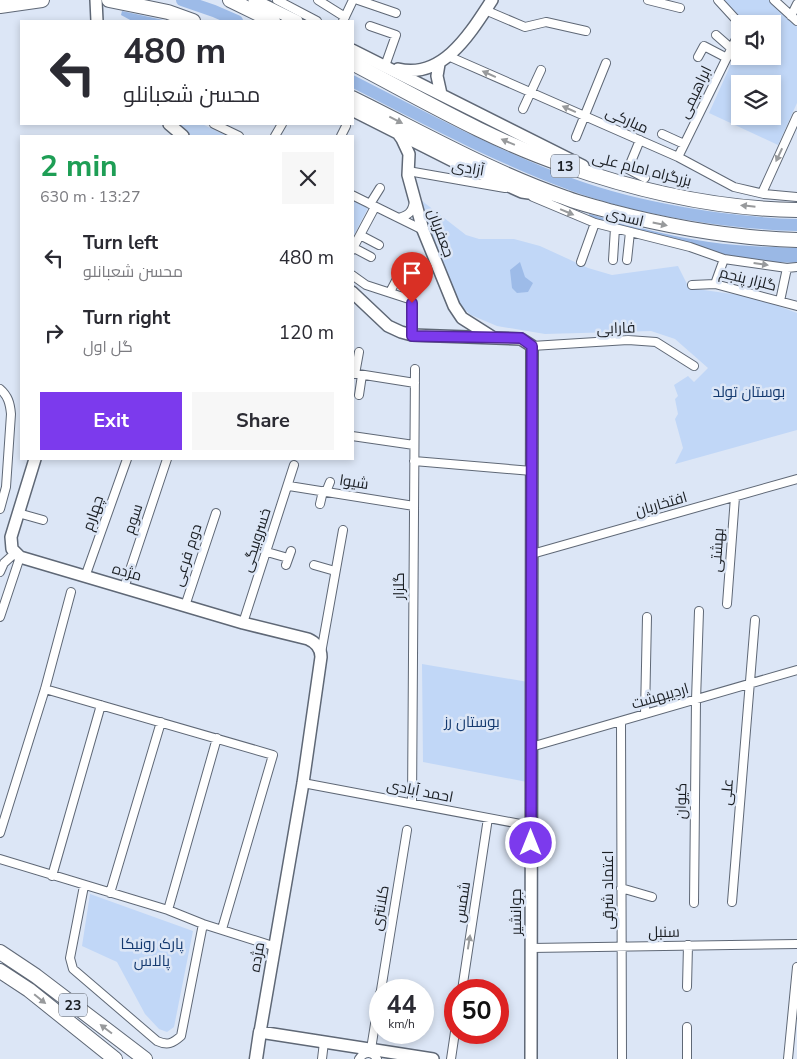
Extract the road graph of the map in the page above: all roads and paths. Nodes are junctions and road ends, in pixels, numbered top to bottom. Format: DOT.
graph roads {
  1 [pos="42,0"];
  2 [pos="96,0"];
  3 [pos="109,0"];
  4 [pos="230,0"];
  5 [pos="254,0"];
  6 [pos="277,0"];
  7 [pos="318,0"];
  8 [pos="353,0"];
  9 [pos="358,0"];
  10 [pos="648,0"];
  11 [pos="718,0"];
  12 [pos="774,0"];
  13 [pos="797,4"];
  14 [pos="489,5"];
  15 [pos="0,6"];
  16 [pos="680,8"];
  17 [pos="396,13"];
  18 [pos="732,15"];
  19 [pos="96,18"];
  20 [pos="344,19"];
  21 [pos="794,19"];
  22 [pos="190,20"];
  23 [pos="271,20"];
  24 [pos="294,20"];
  25 [pos="315,20"];
  26 [pos="370,26"];
  27 [pos="586,31"];
  28 [pos="716,35"];
  29 [pos="731,48"];
  30 [pos="731,51"];
  31 [pos="354,53"];
  32 [pos="354,54"];
  33 [pos="698,57"];
  34 [pos="727,58"];
  35 [pos="443,60"];
  36 [pos="606,63"];
  37 [pos="385,66"];
  38 [pos="541,70"];
  39 [pos="530,92"];
  40 [pos="441,94"];
  41 [pos="354,99"];
  42 [pos="523,109"];
  43 [pos="354,111"];
  44 [pos="585,116"];
  45 [pos="797,116"];
  46 [pos="170,125"];
  47 [pos="217,125"];
  48 [pos="346,126"];
  49 [pos="397,132"];
  50 [pos="662,134"];
  51 [pos="182,135"];
  52 [pos="236,135"];
  53 [pos="342,135"];
  54 [pos="576,137"];
  55 [pos="640,140"];
  56 [pos="684,144"];
  57 [pos="432,151"];
  58 [pos="409,154"];
  59 [pos="678,157"];
  60 [pos="408,171"];
  61 [pos="645,178"];
  62 [pos="618,183"];
  63 [pos="380,188"];
  64 [pos="522,192"];
  65 [pos="762,194"];
  66 [pos="354,196"];
  67 [pos="797,196"];
  68 [pos="567,199"];
  69 [pos="414,202"];
  70 [pos="373,205"];
  71 [pos="797,210"];
  72 [pos="399,218"];
  73 [pos="595,223"];
  74 [pos="615,228"];
  75 [pos="422,230"];
  76 [pos="630,232"];
  77 [pos="360,235"];
  78 [pos="797,240"];
  79 [pos="379,245"];
  80 [pos="354,247"];
  81 [pos="354,249"];
  82 [pos="371,257"];
  83 [pos="613,260"];
  84 [pos="627,260"];
  85 [pos="724,260"];
  86 [pos="581,262"];
  87 [pos="797,267"];
  88 [pos="787,268"];
  89 [pos="401,271"];
  90 [pos="354,276"];
  91 [pos="715,284"];
  92 [pos="692,285"];
  93 [pos="390,292"];
  94 [pos="354,294"];
  95 [pos="780,301"];
  96 [pos="797,306"];
  97 [pos="462,318"];
  98 [pos="412,336"];
  99 [pos="460,337"];
  100 [pos="492,337"];
  101 [pos="532,346"];
  102 [pos="359,352"];
  103 [pos="694,366"];
  104 [pos="415,369"];
  105 [pos="357,374"];
  106 [pos="415,383"];
  107 [pos="0,389"];
  108 [pos="359,395"];
  109 [pos="354,436"];
  110 [pos="414,445"];
  111 [pos="35,460"];
  112 [pos="127,460"];
  113 [pos="167,460"];
  114 [pos="414,461"];
  115 [pos="294,465"];
  116 [pos="532,472"];
  117 [pos="797,480"];
  118 [pos="330,482"];
  119 [pos="289,486"];
  120 [pos="325,492"];
  121 [pos="735,497"];
  122 [pos="320,504"];
  123 [pos="414,506"];
  124 [pos="0,509"];
  125 [pos="18,513"];
  126 [pos="216,513"];
  127 [pos="42,520"];
  128 [pos="343,530"];
  129 [pos="0,547"];
  130 [pos="267,552"];
  131 [pos="16,553"];
  132 [pos="532,554"];
  133 [pos="288,558"];
  134 [pos="314,565"];
  135 [pos="335,571"];
  136 [pos="0,572"];
  137 [pos="86,577"];
  138 [pos="124,588"];
  139 [pos="71,592"];
  140 [pos="727,604"];
  141 [pos="185,606"];
  142 [pos="699,611"];
  143 [pos="0,617"];
  144 [pos="647,617"];
  145 [pos="755,620"];
  146 [pos="243,623"];
  147 [pos="321,653"];
  148 [pos="797,670"];
  149 [pos="749,685"];
  150 [pos="45,689"];
  151 [pos="696,700"];
  152 [pos="101,705"];
  153 [pos="645,714"];
  154 [pos="621,721"];
  155 [pos="161,722"];
  156 [pos="216,738"];
  157 [pos="531,747"];
  158 [pos="303,783"];
  159 [pos="412,803"];
  160 [pos="488,818"];
  161 [pos="531,826"];
  162 [pos="408,830"];
  163 [pos="0,833"];
  164 [pos="0,860"];
  165 [pos="52,876"];
  166 [pos="84,886"];
  167 [pos="621,888"];
  168 [pos="110,893"];
  169 [pos="652,897"];
  170 [pos="732,902"];
  171 [pos="694,903"];
  172 [pos="168,910"];
  173 [pos="203,924"];
  174 [pos="222,930"];
  175 [pos="797,944"];
  176 [pos="688,945"];
  177 [pos="276,946"];
  178 [pos="622,946"];
  179 [pos="531,948"];
  180 [pos="0,952"];
  181 [pos="797,967"];
  182 [pos="0,971"];
  183 [pos="382,979"];
  184 [pos="464,979"];
  185 [pos="687,988"];
  186 [pos="687,1027"];
  187 [pos="260,1032"];
  188 [pos="324,1042"];
  189 [pos="454,1044"];
  190 [pos="369,1055"];
  191 [pos="115,1059"];
  192 [pos="145,1059"];
  193 [pos="256,1059"];
  194 [pos="322,1059"];
  195 [pos="429,1059"];
  196 [pos="451,1059"];
  197 [pos="531,1059"];
  198 [pos="622,1059"];
  199 [pos="687,1059"];
  200 [pos="788,1059"];
  1 -- 15 [label="highway"];
  2 -- 19 [label="main road"];
  3 -- 22 [label="highway"];
  4 -- 23 [label="highway"];
  5 -- 24 [label="main road"];
  6 -- 25 [label="street"];
  7 -- 20 [label="street"];
  8 -- 20 [label="street"];
  9 -- 17 [label="street"];
  10 -- 16 [label="street"];
  11 -- 18 [label="street"];
  12 -- 21 [label="street"];
  13 -- 21 [label="street"];
  14 -- 27 [label="street"];
  14 -- 35 [label="main road"];
  26 -- 37 [label="street"];
  28 -- 29 [label="street"];
  30 -- 34 [label="street, ابراهیمی"];
  31 -- 37 [label="main road"];
  62 -- 32 [label="highway, بزرگراه امام علی / 13, one-way"];
  33 -- 34 [label="street"];
  34 -- 56 [label="street, ابراهیمی"];
  35 -- 37 [label="main road"];
  39 -- 35 [label="street, مبارکی, one-way"];
  35 -- 40 [label="main road"];
  36 -- 44 [label="street"];
  37 -- 40 [label="main road"];
  38 -- 39 [label="street"];
  39 -- 42 [label="street"];
  44 -- 39 [label="street, مبارکی, one-way"];
  40 -- 62 [label="main road"];
  41 -- 68 [label="highway, 13, one-way"];
  43 -- 49 [label="main road"];
  44 -- 54 [label="street"];
  44 -- 55 [label="street, مبارکی"];
  45 -- 65 [label="street, one-way"];
  46 -- 51 [label="main road"];
  47 -- 52 [label="street"];
  48 -- 53 [label="street"];
  49 -- 57 [label="main road"];
  49 -- 58 [label="main road"];
  50 -- 56 [label="street"];
  55 -- 59 [label="street, مبارکی"];
  55 -- 61 [label="street"];
  56 -- 59 [label="street, ابراهیمی"];
  57 -- 58 [label="main road"];
  57 -- 64 [label="main road"];
  58 -- 60 [label="main road, جعفریان"];
  59 -- 65 [label="street, مبارکی"];
  60 -- 64 [label="street, آزادی"];
  60 -- 69 [label="main road, جعفریان"];
  71 -- 62 [label="highway, بزرگراه امام علی / 13, one-way"];
  63 -- 70 [label="street"];
  64 -- 68 [label="main road"];
  64 -- 73 [label="street, اسدی, one-way"];
  65 -- 67 [label="street, مبارکی"];
  66 -- 70 [label="street"];
  68 -- 78 [label="highway, 13, one-way"];
  69 -- 72 [label="street"];
  69 -- 75 [label="main road, جعفریان"];
  70 -- 72 [label="street"];
  70 -- 77 [label="street"];
  72 -- 75 [label="street"];
  73 -- 74 [label="street, اسدی"];
  73 -- 86 [label="street"];
  74 -- 76 [label="street, اسدی"];
  74 -- 83 [label="street"];
  75 -- 97 [label="main road, جعفریان"];
  76 -- 84 [label="street"];
  76 -- 85 [label="street, اسدی"];
  77 -- 79 [label="street"];
  77 -- 80 [label="street"];
  81 -- 82 [label="street"];
  85 -- 88 [label="street, اسدی, one-way"];
  85 -- 91 [label="street"];
  87 -- 88 [label="street, اسدی"];
  88 -- 95 [label="street"];
  89 -- 93 [label="street"];
  90 -- 93 [label="street"];
  91 -- 92 [label="street, گلزار پنجم"];
  91 -- 95 [label="street, گلزار پنجم"];
  93 -- 98 [label="street"];
  94 -- 98 [label="main road"];
  95 -- 96 [label="street, گلزار پنجم"];
  97 -- 99 [label="main road"];
  97 -- 100 [label="main road"];
  98 -- 99 [label="main road"];
  99 -- 100 [label="main road"];
  100 -- 101 [label="main road"];
  101 -- 103 [label="street, فارابی"];
  101 -- 116 [label="main road, جوانشیر"];
  102 -- 105 [label="street"];
  104 -- 106 [label="street, گلزار"];
  105 -- 106 [label="street"];
  105 -- 108 [label="street"];
  106 -- 110 [label="street, گلزار"];
  107 -- 124 [label="street"];
  109 -- 110 [label="street"];
  110 -- 114 [label="street, گلزار"];
  111 -- 125 [label="main road"];
  112 -- 137 [label="street, چهارم"];
  113 -- 138 [label="street, سوم"];
  114 -- 116 [label="street"];
  114 -- 123 [label="street, گلزار"];
  115 -- 119 [label="street, خسروبیگی"];
  116 -- 132 [label="main road, جوانشیر"];
  117 -- 121 [label="street, افتخاریان"];
  118 -- 120 [label="street"];
  119 -- 120 [label="street, شیوا"];
  119 -- 130 [label="street, خسروبیگی"];
  120 -- 122 [label="street"];
  120 -- 123 [label="street, شیوا"];
  121 -- 132 [label="street, افتخاریان"];
  121 -- 140 [label="street, بهشتی"];
  123 -- 159 [label="street, گلزار"];
  125 -- 127 [label="street"];
  125 -- 131 [label="main road"];
  126 -- 141 [label="street, دوم فرعی"];
  128 -- 135 [label="street, مژده"];
  129 -- 131 [label="main road, مژده"];
  130 -- 133 [label="street"];
  130 -- 146 [label="street, خسروبیگی"];
  131 -- 136 [label="street"];
  131 -- 137 [label="main road, مژده"];
  131 -- 143 [label="street"];
  132 -- 157 [label="main road, جوانشیر"];
  134 -- 135 [label="street"];
  135 -- 147 [label="street, مژده"];
  137 -- 138 [label="main road, مژده"];
  138 -- 141 [label="main road, مژده"];
  139 -- 150 [label="street"];
  141 -- 146 [label="main road, مژده"];
  142 -- 151 [label="street, کیوان"];
  144 -- 153 [label="street"];
  145 -- 149 [label="street, علی"];
  146 -- 147 [label="main road, مژده"];
  147 -- 158 [label="main road, مژده"];
  148 -- 149 [label="street, اردیبهشت"];
  149 -- 151 [label="street, اردیبهشت"];
  149 -- 170 [label="street, علی"];
  150 -- 152 [label="street"];
  150 -- 163 [label="street"];
  151 -- 153 [label="street, اردیبهشت"];
  151 -- 171 [label="street, کیوان"];
  152 -- 155 [label="street"];
  152 -- 165 [label="street"];
  153 -- 154 [label="street, اردیبهشت"];
  154 -- 157 [label="street, اردیبهشت"];
  154 -- 167 [label="street, اعتماد شرقی"];
  155 -- 156 [label="street"];
  155 -- 168 [label="street"];
  156 -- 172 [label="street"];
  156 -- 174 [label="street"];
  157 -- 161 [label="main road, جوانشیر"];
  158 -- 159 [label="street, احمد آبادی"];
  158 -- 177 [label="main road, مژده"];
  159 -- 160 [label="street, احمد آبادی"];
  160 -- 161 [label="street, احمد آبادی"];
  184 -- 160 [label="street, شمس, one-way"];
  161 -- 179 [label="main road, جوانشیر"];
  162 -- 183 [label="street, کلانتری"];
  164 -- 165 [label="street"];
  165 -- 166 [label="street"];
  166 -- 168 [label="street"];
  166 -- 173 [label="street"];
  167 -- 169 [label="street"];
  167 -- 178 [label="street, اعتماد شرقی"];
  168 -- 172 [label="street"];
  172 -- 173 [label="street"];
  173 -- 174 [label="street"];
  174 -- 177 [label="street"];
  175 -- 176 [label="street, سنبل"];
  176 -- 178 [label="street, سنبل"];
  176 -- 185 [label="street"];
  177 -- 187 [label="main road, مژده"];
  178 -- 179 [label="street, سنبل"];
  178 -- 198 [label="street, اعتماد شرقی"];
  179 -- 197 [label="main road, جوانشیر"];
  192 -- 180 [label="highway, 23, one-way"];
  181 -- 200 [label="street"];
  182 -- 191 [label="highway, 23, one-way"];
  186 -- 199 [label="street"];
  187 -- 188 [label="main road"];
  187 -- 193 [label="main road, مژده"];
  188 -- 190 [label="main road"];
  188 -- 194 [label="street"];
  189 -- 196 [label="street"];
  190 -- 195 [label="main road"];
}
